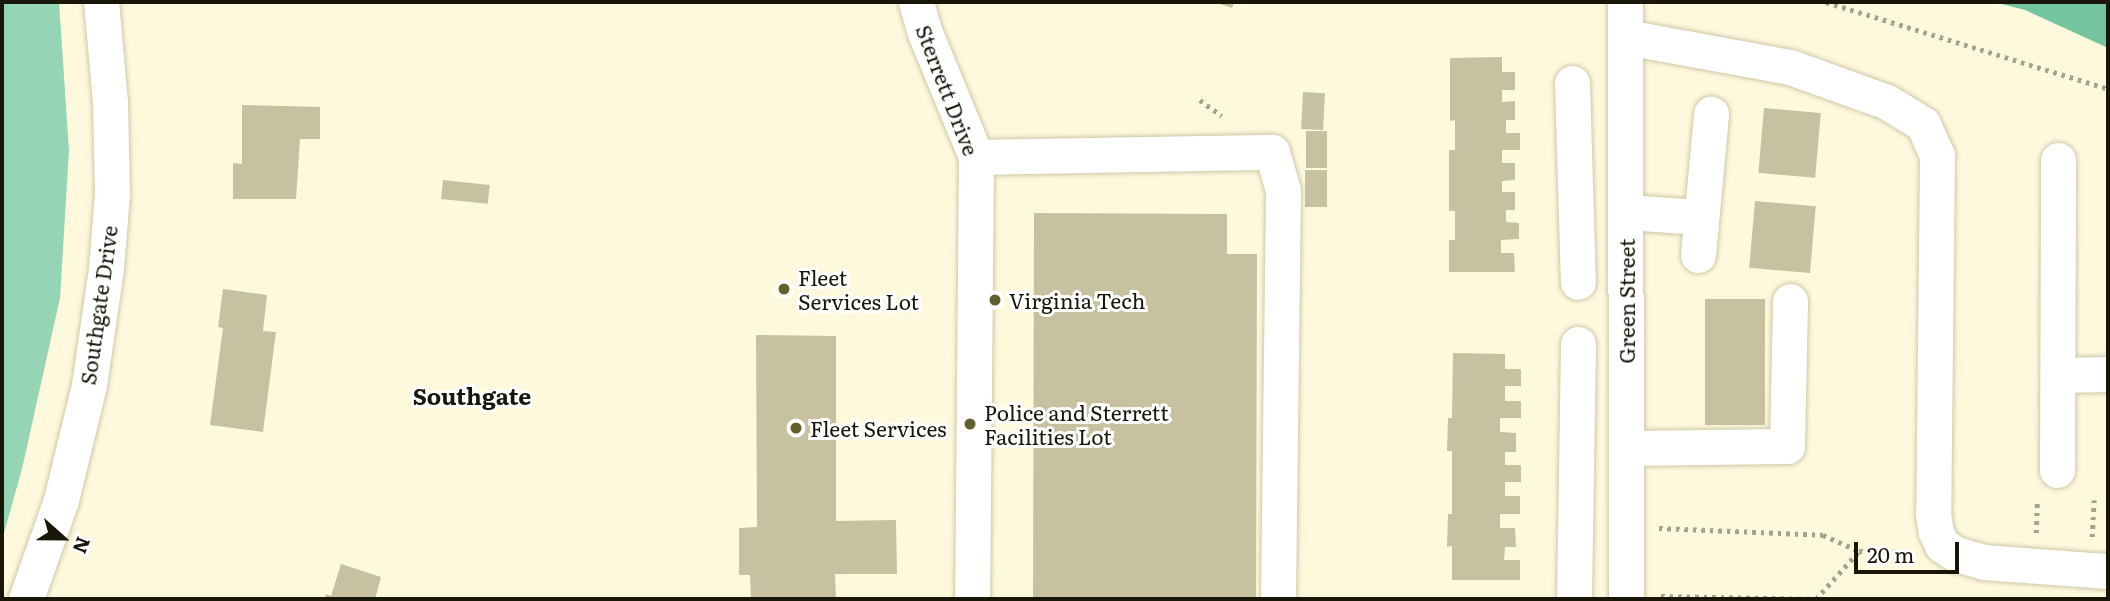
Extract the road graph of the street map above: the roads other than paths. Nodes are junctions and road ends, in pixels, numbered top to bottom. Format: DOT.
graph roads {
  1 [pos="101,2"];
  2 [pos="916,2"];
  3 [pos="1625,3"];
  4 [pos="1626,37"];
  5 [pos="1572,83"];
  6 [pos="1711,114"];
  7 [pos="976,158"];
  8 [pos="2057,160"];
  9 [pos="1626,166"];
  10 [pos="1574,167"];
  11 [pos="1626,212"];
  12 [pos="1701,216"];
  13 [pos="1698,255"];
  14 [pos="1577,282"];
  15 [pos="1790,301"];
  16 [pos="1578,344"];
  17 [pos="2108,374"];
  18 [pos="2058,375"];
  19 [pos="1577,414"];
  20 [pos="1626,431"];
  21 [pos="2057,470"];
  22 [pos="2108,571"];
  23 [pos="1626,597"];
  24 [pos="26,599"];
  25 [pos="972,599"];
  26 [pos="1278,599"];
  27 [pos="1574,599"];
  1 -- 24 [label="street, Southgate Drive"];
  2 -- 7 [label="street, Sterrett Drive"];
  3 -- 4 [label="street, Green Street"];
  4 -- 9 [label="street, Green Street"];
  4 -- 22 [label="street"];
  5 -- 10 [label="street"];
  6 -- 12 [label="street"];
  7 -- 25 [label="street, Sterrett Drive"];
  7 -- 26 [label="street"];
  8 -- 18 [label="street"];
  9 -- 10 [label="street"];
  9 -- 11 [label="street, Green Street"];
  10 -- 14 [label="street"];
  11 -- 12 [label="street"];
  11 -- 20 [label="street, Green Street"];
  12 -- 13 [label="street"];
  15 -- 20 [label="street"];
  16 -- 19 [label="street"];
  17 -- 18 [label="street"];
  18 -- 21 [label="street"];
  19 -- 20 [label="street"];
  19 -- 27 [label="street"];
  20 -- 23 [label="street, Green Street"];
}
